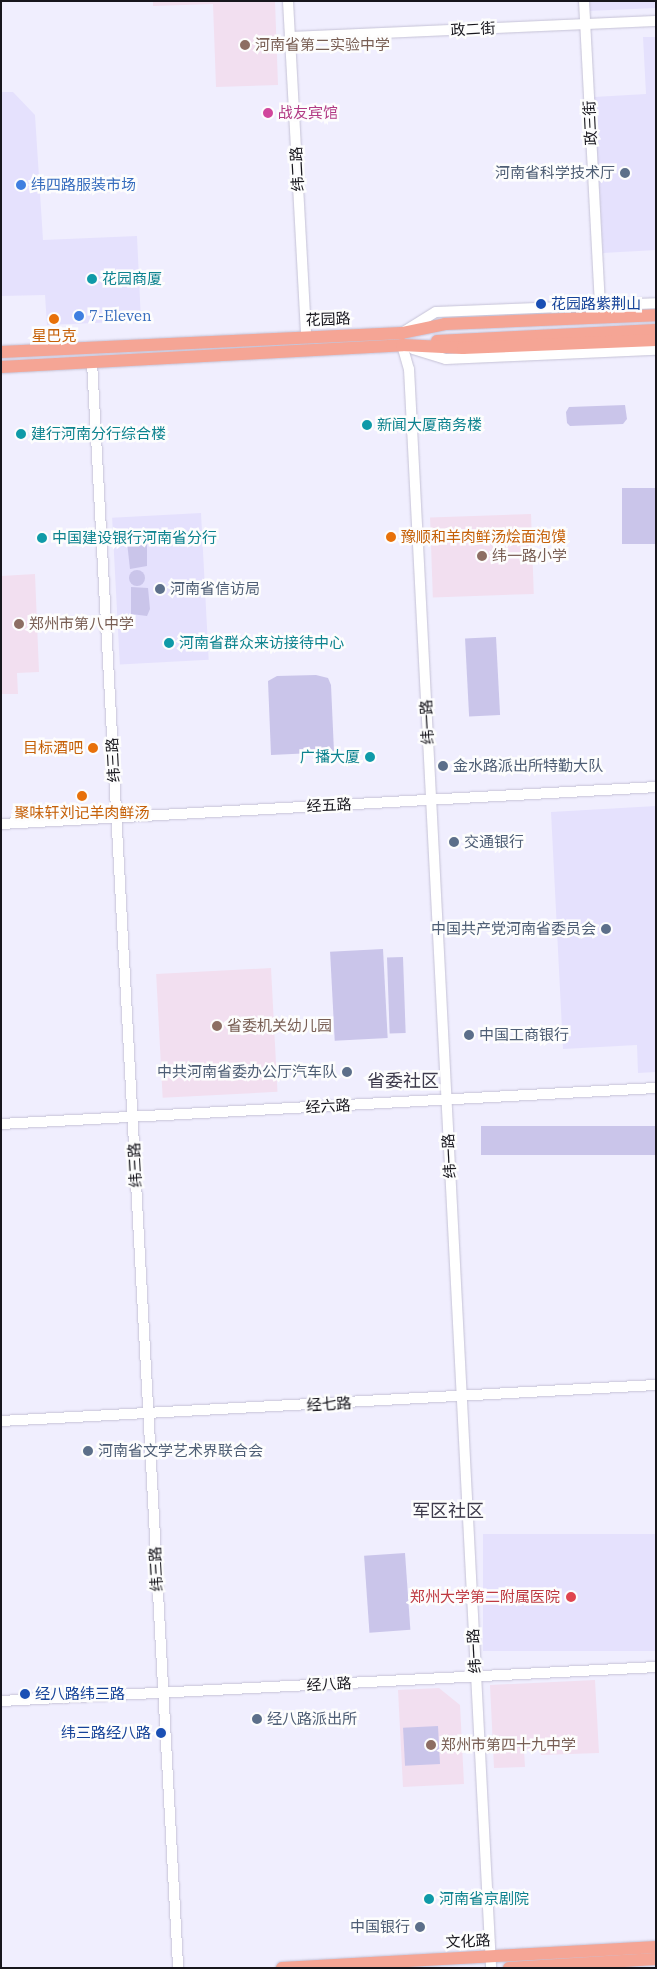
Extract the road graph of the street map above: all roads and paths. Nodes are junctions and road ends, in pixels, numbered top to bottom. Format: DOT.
graph roads {
  1 [pos="288,1"];
  2 [pos="584,1"];
  3 [pos="656,21"];
  4 [pos="585,24"];
  5 [pos="290,37"];
  6 [pos="656,303"];
  7 [pos="600,306"];
  8 [pos="656,315"];
  9 [pos="656,321"];
  10 [pos="656,330"];
  11 [pos="306,336"];
  12 [pos="402,339"];
  13 [pos="656,340"];
  14 [pos="656,350"];
  15 [pos="1,352"];
  16 [pos="92,362"];
  17 [pos="1,366"];
  18 [pos="656,787"];
  19 [pos="431,800"];
  20 [pos="116,817"];
  21 [pos="1,824"];
  22 [pos="656,1088"];
  23 [pos="446,1099"];
  24 [pos="132,1116"];
  25 [pos="1,1124"];
  26 [pos="656,1385"];
  27 [pos="462,1396"];
  28 [pos="148,1414"];
  29 [pos="1,1421"];
  30 [pos="656,1667"];
  31 [pos="476,1676"];
  32 [pos="163,1692"];
  33 [pos="1,1700"];
  34 [pos="656,1947"];
  35 [pos="656,1960"];
  36 [pos="490,1962"];
  37 [pos="178,1968"];
  38 [pos="282,1968"];
  39 [pos="509,1968"];
  1 -- 5 [label="street, 纬二路"];
  2 -- 4 [label="street, 政三街"];
  3 -- 4 [label="street, 政二街"];
  4 -- 5 [label="street, 政二街"];
  4 -- 7 [label="street, 政三街"];
  5 -- 11 [label="street, 纬二路"];
  6 -- 7 [label="street"];
  7 -- 12 [label="street"];
  8 -- 12 [label="main road, 花园路"];
  9 -- 12 [label="main road"];
  10 -- 12 [label="main road"];
  11 -- 12 [label="main road, 花园路"];
  11 -- 15 [label="main road, 花园路"];
  12 -- 13 [label="main road, 花园路"];
  12 -- 14 [label="street"];
  12 -- 16 [label="main road, 花园路"];
  12 -- 19 [label="street, 纬一路"];
  16 -- 17 [label="main road, 花园路"];
  16 -- 20 [label="street, 纬三路"];
  18 -- 19 [label="street, 经五路"];
  19 -- 20 [label="street, 经五路"];
  19 -- 23 [label="street, 纬一路"];
  20 -- 21 [label="street, 经五路"];
  20 -- 24 [label="street, 纬三路"];
  22 -- 23 [label="street, 经六路"];
  23 -- 24 [label="street, 经六路"];
  23 -- 27 [label="street, 纬一路"];
  24 -- 25 [label="street, 经六路"];
  24 -- 28 [label="street, 纬三路"];
  26 -- 27 [label="street, 经七路"];
  27 -- 28 [label="street, 经七路"];
  27 -- 31 [label="street, 纬一路"];
  28 -- 29 [label="street, 经七路"];
  28 -- 32 [label="street, 纬三路"];
  30 -- 31 [label="street, 经八路"];
  31 -- 32 [label="street, 经八路"];
  31 -- 36 [label="street, 纬一路"];
  32 -- 33 [label="street, 经八路"];
  32 -- 37 [label="street, 纬三路"];
  34 -- 36 [label="main road, 文化路"];
  35 -- 39 [label="main road"];
  36 -- 38 [label="main road, 文化路"];
}
